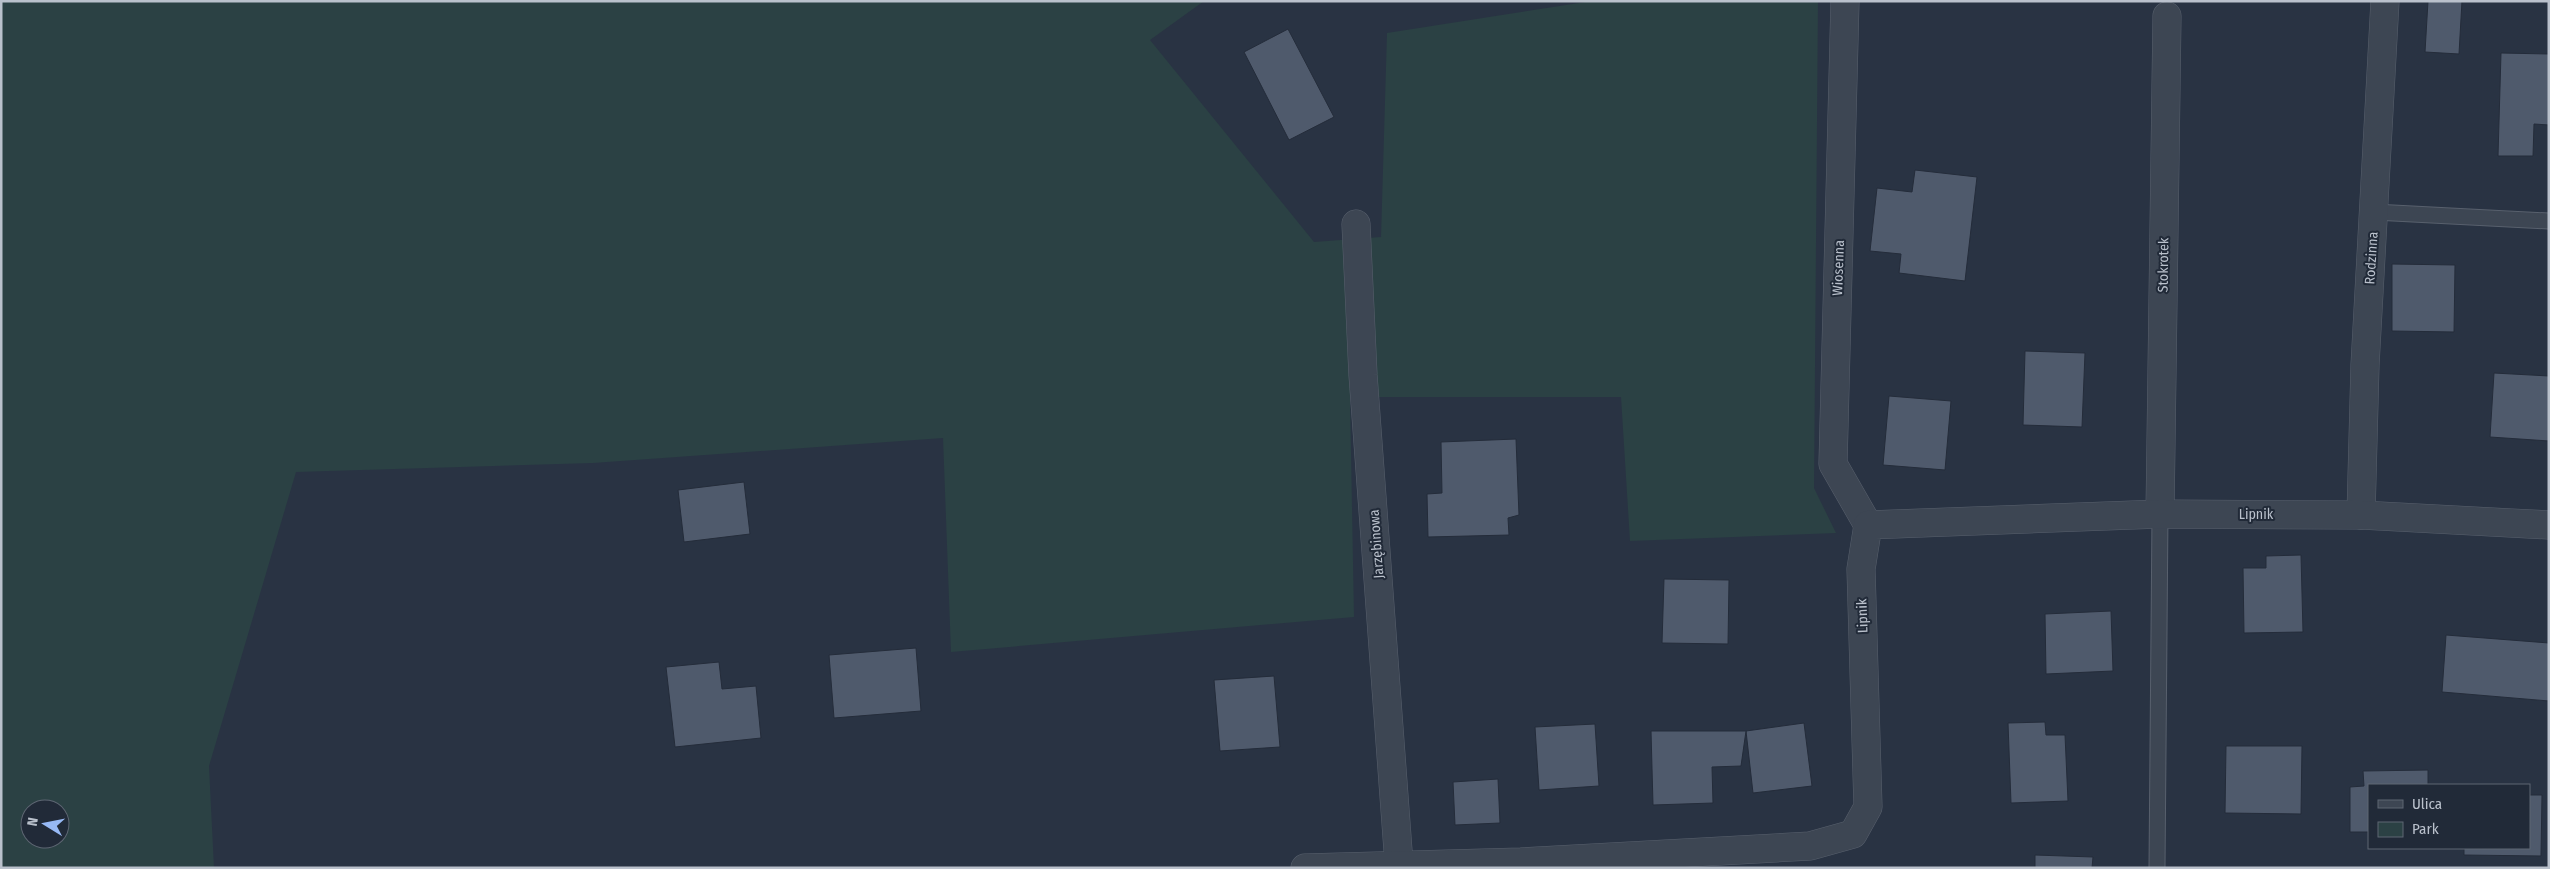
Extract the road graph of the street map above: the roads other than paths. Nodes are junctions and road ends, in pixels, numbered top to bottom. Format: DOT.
graph roads {
  1 [pos="1845,1"];
  2 [pos="2385,1"];
  3 [pos="2167,16"];
  4 [pos="2374,212"];
  5 [pos="2549,221"];
  6 [pos="1356,224"];
  7 [pos="2160,514"];
  8 [pos="2361,515"];
  9 [pos="1868,525"];
  10 [pos="2549,525"];
  11 [pos="1399,864"];
  12 [pos="1305,868"];
  13 [pos="2157,868"];
  1 -- 9 [label="street, Wiosenna"];
  2 -- 4 [label="street, Rodzinna"];
  3 -- 7 [label="street, Stokrotek"];
  4 -- 5 [label="lane"];
  4 -- 8 [label="street, Rodzinna"];
  6 -- 11 [label="street, Jarzębinowa"];
  7 -- 8 [label="street, Lipnik"];
  7 -- 9 [label="street, Lipnik"];
  7 -- 13 [label="lane"];
  8 -- 10 [label="street, Lipnik"];
  9 -- 11 [label="street, Lipnik"];
  11 -- 12 [label="street, Lipnik"];
}
